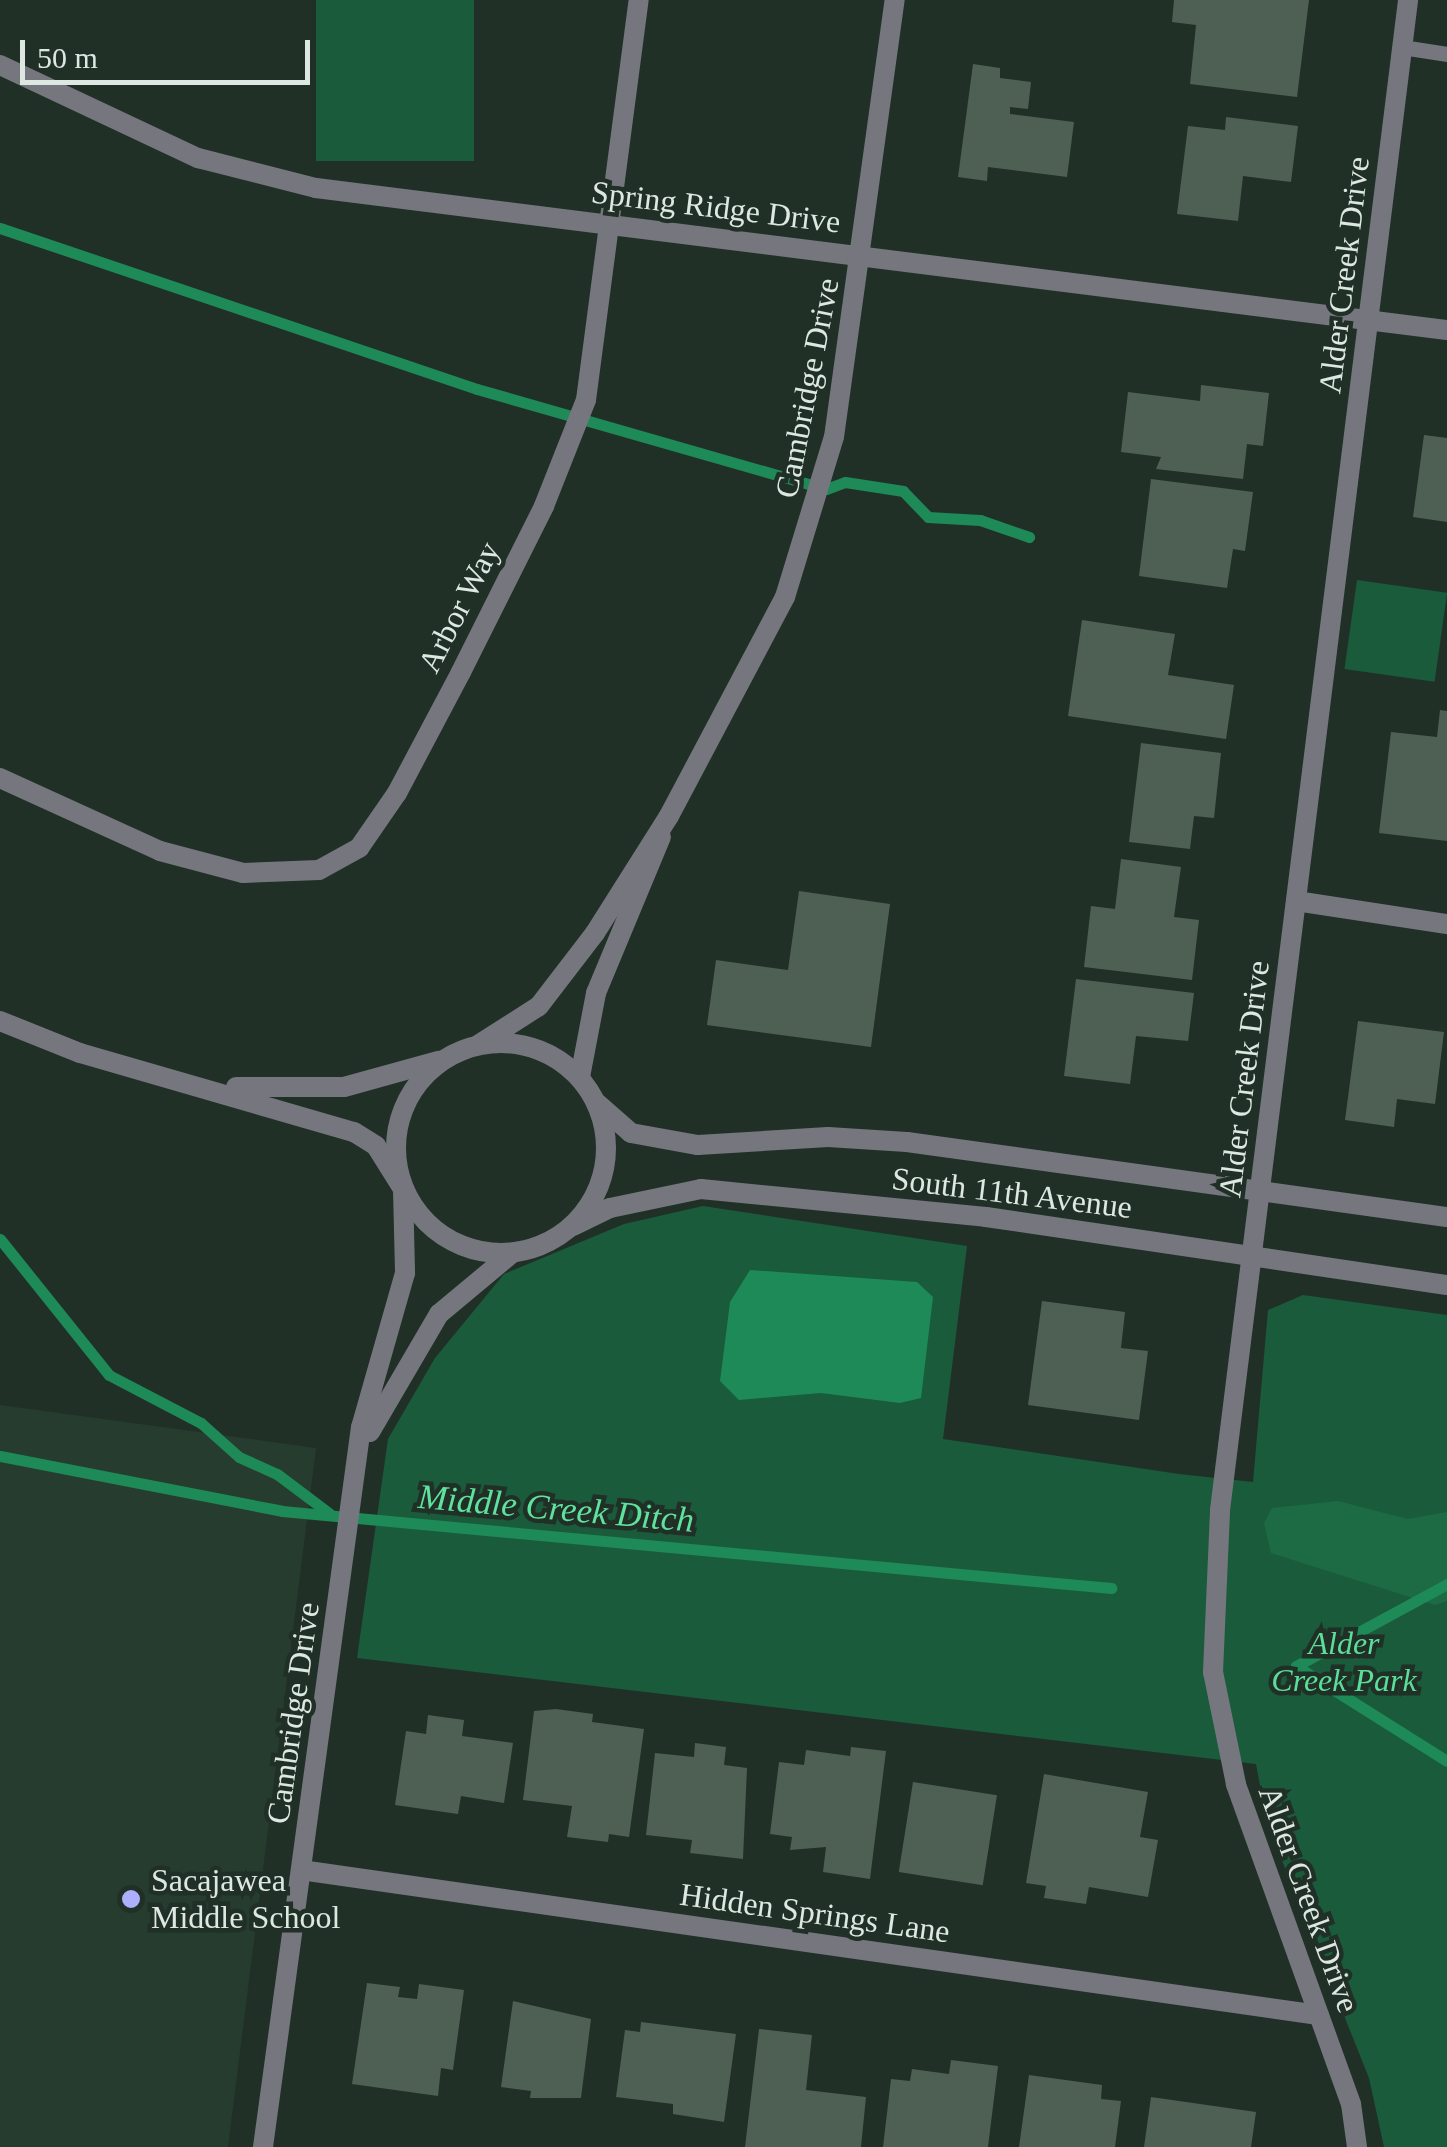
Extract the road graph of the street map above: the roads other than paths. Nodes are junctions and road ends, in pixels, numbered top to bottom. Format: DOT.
graph roads {
  1 [pos="639,0"];
  2 [pos="895,0"];
  3 [pos="1408,0"];
  4 [pos="1402,47"];
  5 [pos="1447,54"];
  6 [pos="0,65"];
  7 [pos="613,226"];
  8 [pos="864,256"];
  9 [pos="1368,318"];
  10 [pos="1447,330"];
  11 [pos="0,778"];
  12 [pos="669,816"];
  13 [pos="1296,901"];
  14 [pos="1447,924"];
  15 [pos="0,1021"];
  16 [pos="478,1044"];
  17 [pos="444,1058"];
  18 [pos="155,1073"];
  19 [pos="580,1076"];
  20 [pos="598,1104"];
  21 [pos="404,1189"];
  22 [pos="1260,1190"];
  23 [pos="1447,1217"];
  24 [pos="573,1226"];
  25 [pos="513,1254"];
  26 [pos="1252,1256"];
  27 [pos="1447,1285"];
  28 [pos="358,1466"];
  29 [pos="301,1870"];
  30 [pos="1319,2015"];
  31 [pos="263,2147"];
  32 [pos="1357,2147"];
  1 -- 7 [label="street, Arbor Way"];
  2 -- 8 [label="street, Cambridge Drive"];
  3 -- 4 [label="street, Alder Creek Drive"];
  4 -- 5 [label="lane"];
  4 -- 9 [label="street, Alder Creek Drive"];
  6 -- 7 [label="street, Spring Ridge Drive"];
  7 -- 8 [label="street, Spring Ridge Drive"];
  7 -- 11 [label="street, Arbor Way"];
  8 -- 9 [label="street, Spring Ridge Drive"];
  8 -- 12 [label="street, Cambridge Drive"];
  9 -- 10 [label="street, Spring Ridge Drive"];
  9 -- 13 [label="street, Alder Creek Drive"];
  12 -- 16 [label="street, Cambridge Drive"];
  12 -- 19 [label="street, Cambridge Drive"];
  13 -- 14 [label="street"];
  13 -- 22 [label="street, Alder Creek Drive"];
  15 -- 18 [label="street, South 11th Avenue"];
  16 -- 17 [label="street, South 11th Avenue"];
  16 -- 19 [label="street, South 11th Avenue"];
  17 -- 18 [label="street, South 11th Avenue"];
  17 -- 21 [label="street, South 11th Avenue"];
  18 -- 21 [label="street, South 11th Avenue"];
  19 -- 20 [label="street, South 11th Avenue"];
  20 -- 22 [label="street, South 11th Avenue"];
  20 -- 24 [label="street, South 11th Avenue"];
  21 -- 25 [label="street, South 11th Avenue"];
  21 -- 28 [label="street, Cambridge Drive"];
  22 -- 23 [label="street, South 11th Avenue"];
  22 -- 26 [label="street, Alder Creek Drive"];
  24 -- 25 [label="street, South 11th Avenue"];
  24 -- 26 [label="street, South 11th Avenue"];
  25 -- 28 [label="street, Cambridge Drive"];
  26 -- 27 [label="street, South 11th Avenue"];
  26 -- 30 [label="street, Alder Creek Drive"];
  28 -- 29 [label="street, Cambridge Drive"];
  29 -- 30 [label="street, Hidden Springs Lane"];
  29 -- 31 [label="street, Cambridge Drive"];
  30 -- 32 [label="street, Alder Creek Drive"];
}
